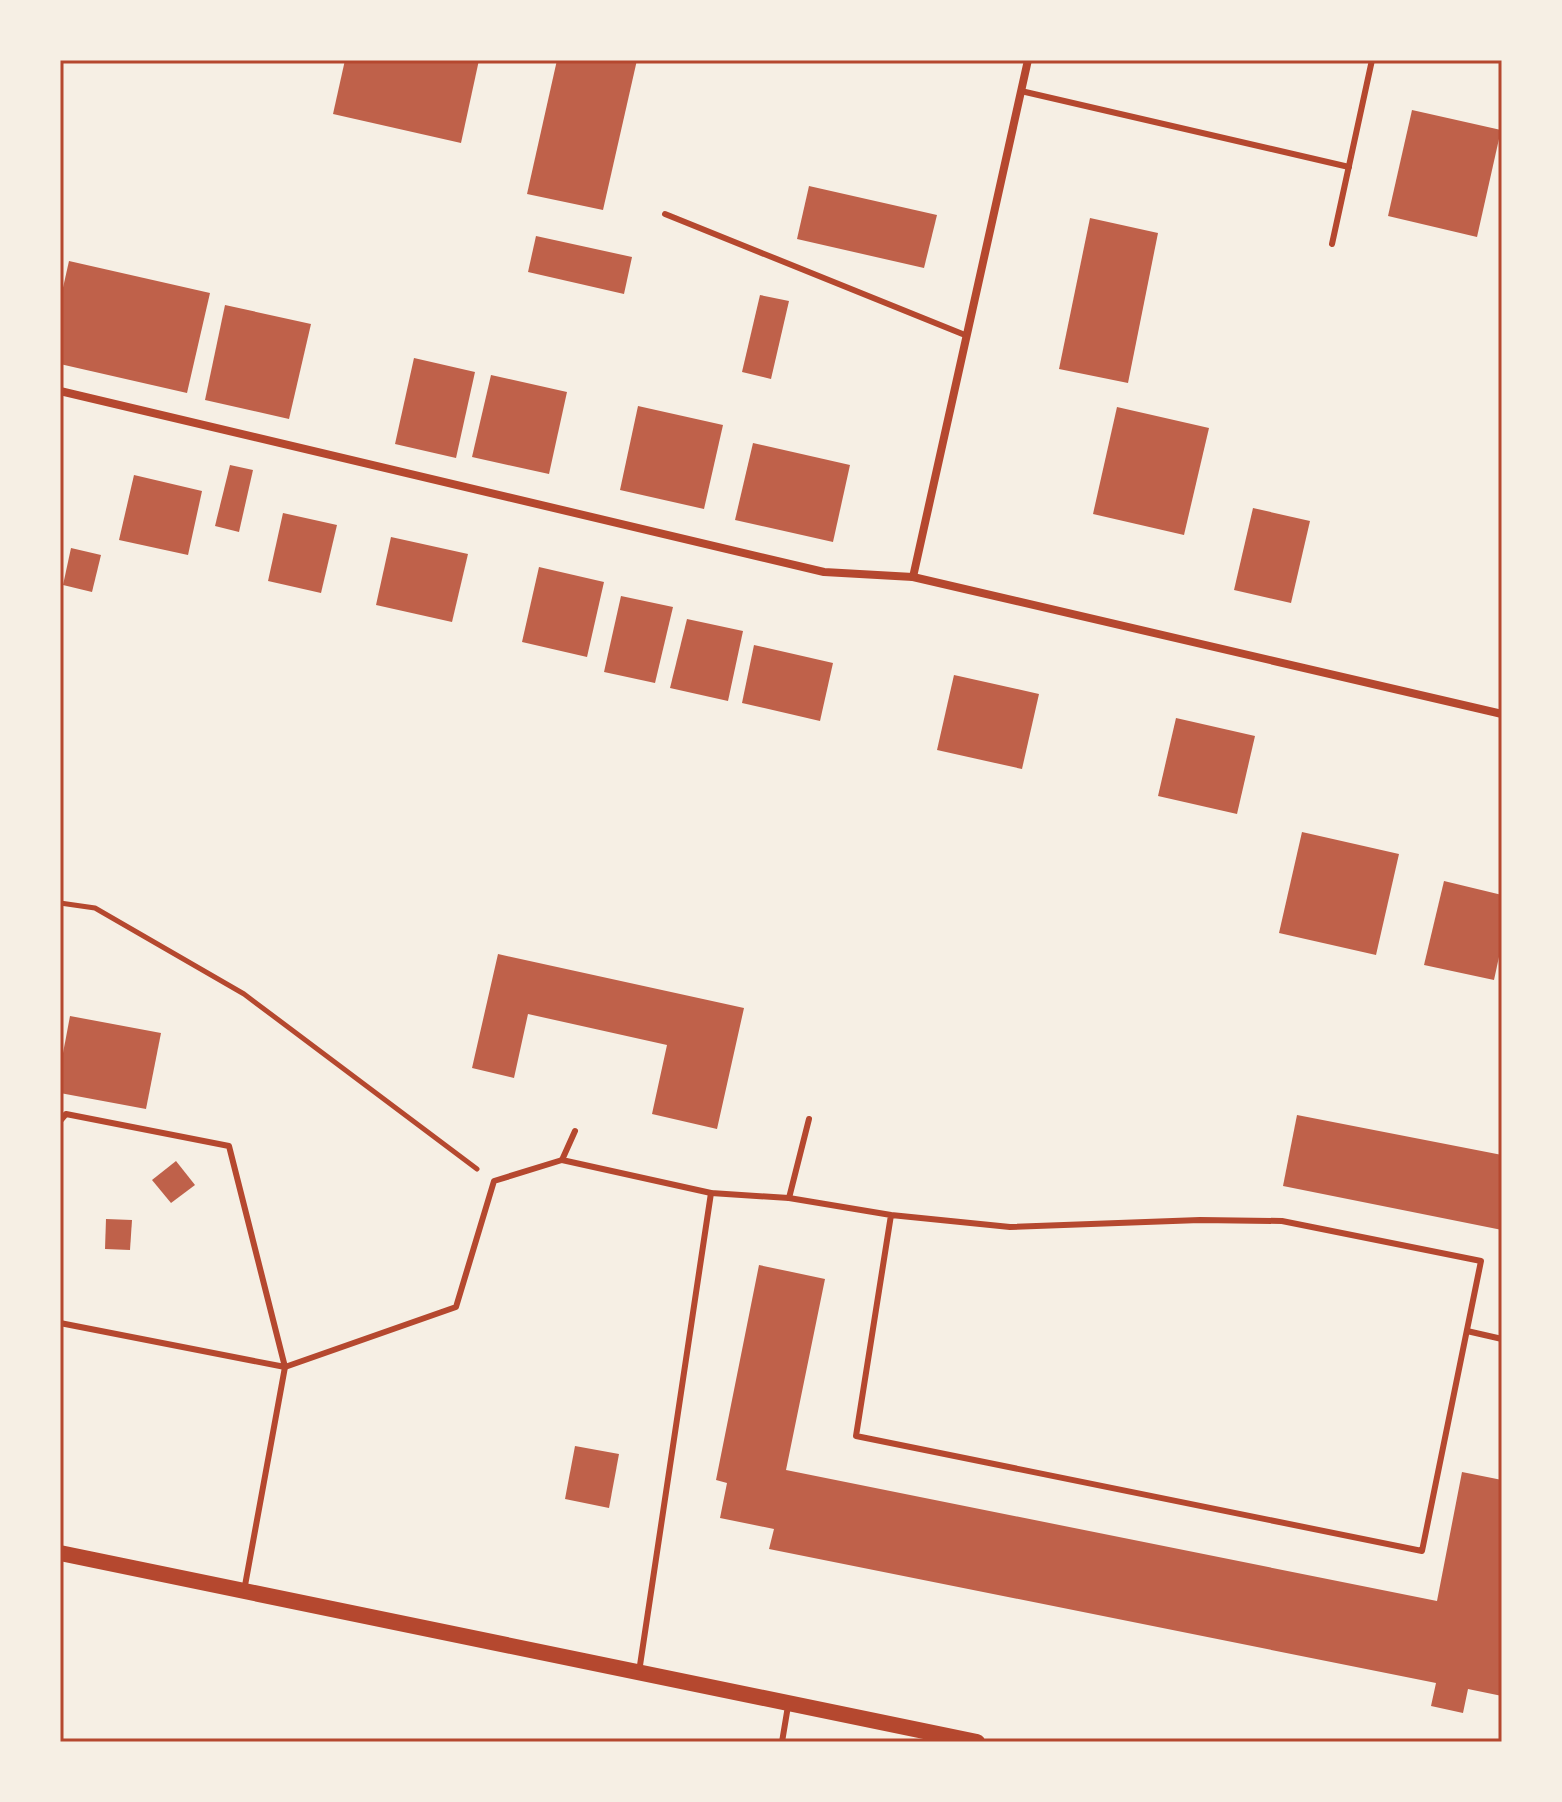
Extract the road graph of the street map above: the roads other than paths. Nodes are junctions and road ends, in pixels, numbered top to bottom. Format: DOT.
graph roads {
  1 [pos="1028,60"];
  2 [pos="1372,60"];
  3 [pos="1021,91"];
  4 [pos="1349,167"];
  5 [pos="665,214"];
  6 [pos="1332,244"];
  7 [pos="965,335"];
  8 [pos="60,391"];
  9 [pos="913,577"];
  10 [pos="1502,714"];
  11 [pos="809,1119"];
  12 [pos="60,1121"];
  13 [pos="575,1131"];
  14 [pos="562,1160"];
  15 [pos="711,1193"];
  16 [pos="789,1198"];
  17 [pos="891,1215"];
  18 [pos="60,1323"];
  19 [pos="1467,1331"];
  20 [pos="1502,1339"];
  21 [pos="285,1367"];
  22 [pos="60,1553"];
  23 [pos="244,1591"];
  24 [pos="639,1672"];
  25 [pos="788,1703"];
  26 [pos="782,1742"];
  27 [pos="977,1742"];
  1 -- 3 [label="street"];
  2 -- 4 [label="lane"];
  3 -- 4 [label="lane"];
  3 -- 7 [label="street"];
  4 -- 6 [label="lane"];
  5 -- 7 [label="lane"];
  7 -- 9 [label="street"];
  8 -- 9 [label="street"];
  9 -- 10 [label="street"];
  11 -- 16 [label="lane"];
  12 -- 21 [label="lane"];
  13 -- 14 [label="lane"];
  14 -- 15 [label="lane"];
  14 -- 21 [label="lane"];
  15 -- 16 [label="lane"];
  15 -- 24 [label="lane"];
  16 -- 17 [label="lane"];
  17 -- 19 [label="lane"];
  17 -- 19 [label="lane"];
  18 -- 21 [label="lane"];
  19 -- 20 [label="lane"];
  21 -- 23 [label="lane"];
  22 -- 23 [label="main road"];
  23 -- 24 [label="main road"];
  24 -- 25 [label="main road"];
  25 -- 26 [label="lane"];
  25 -- 27 [label="main road"];
}
